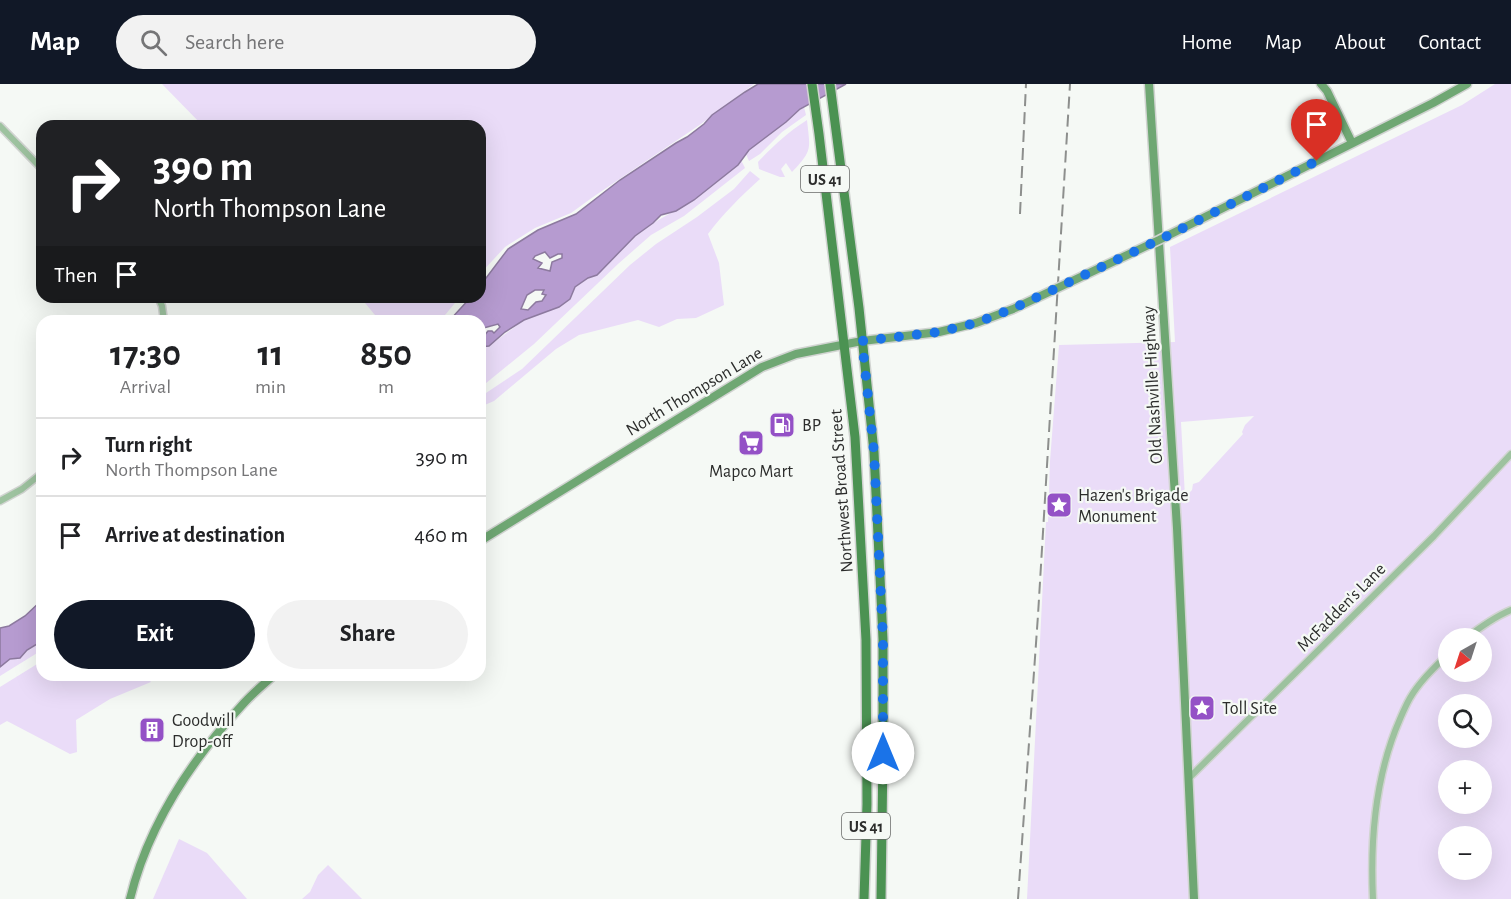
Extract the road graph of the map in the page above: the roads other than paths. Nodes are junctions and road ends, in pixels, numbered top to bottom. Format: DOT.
graph roads {
  1 [pos="812,84"];
  2 [pos="830,84"];
  3 [pos="1149,84"];
  4 [pos="1321,84"];
  5 [pos="1467,84"];
  6 [pos="0,126"];
  7 [pos="1352,143"];
  8 [pos="36,163"];
  9 [pos="862,341"];
  10 [pos="845,346"];
  11 [pos="1511,454"];
  12 [pos="36,478"];
  13 [pos="0,501"];
  14 [pos="486,537"];
  15 [pos="880,566"];
  16 [pos="862,568"];
  17 [pos="1511,610"];
  18 [pos="1478,628"];
  19 [pos="883,639"];
  20 [pos="866,640"];
  21 [pos="1438,664"];
  22 [pos="268,681"];
  23 [pos="867,753"];
  24 [pos="883,753"];
  25 [pos="1189,778"];
  26 [pos="866,851"];
  27 [pos="881,851"];
  28 [pos="130,899"];
  29 [pos="864,899"];
  30 [pos="880,899"];
  31 [pos="1194,899"];
  32 [pos="1373,899"];
  1 -- 10 [label="main road, Northwest Broad Street / US 41"];
  2 -- 9 [label="main road, Northwest Broad Street / US 41"];
  3 -- 25 [label="main road, Old Nashville Highway"];
  4 -- 7 [label="main road"];
  5 -- 7 [label="main road, North Thompson Lane"];
  6 -- 8 [label="street"];
  7 -- 9 [label="main road, North Thompson Lane, bridge"];
  9 -- 10 [label="main road, North Thompson Lane"];
  9 -- 15 [label="main road, Northwest Broad Street / US 41"];
  10 -- 14 [label="main road, North Thompson Lane"];
  10 -- 16 [label="main road, Northwest Broad Street / US 41"];
  11 -- 25 [label="street, McFadden's Lane"];
  12 -- 13 [label="street"];
  15 -- 16 [label="main road"];
  15 -- 19 [label="main road, Northwest Broad Street / US 41"];
  16 -- 20 [label="main road, Northwest Broad Street / US 41"];
  17 -- 18 [label="street"];
  19 -- 20 [label="main road"];
  19 -- 24 [label="main road, Northwest Broad Street / US 41"];
  20 -- 23 [label="main road, Northwest Broad Street / US 41"];
  21 -- 32 [label="street"];
  22 -- 28 [label="main road"];
  23 -- 24 [label="main road"];
  23 -- 26 [label="main road, Northwest Broad Street / US 41"];
  24 -- 27 [label="main road, Northwest Broad Street / US 41"];
  25 -- 31 [label="main road, Old Nashville Highway"];
  26 -- 27 [label="main road"];
  26 -- 29 [label="main road, Northwest Broad Street / US 41"];
  27 -- 30 [label="main road, Northwest Broad Street / US 41"];
}
